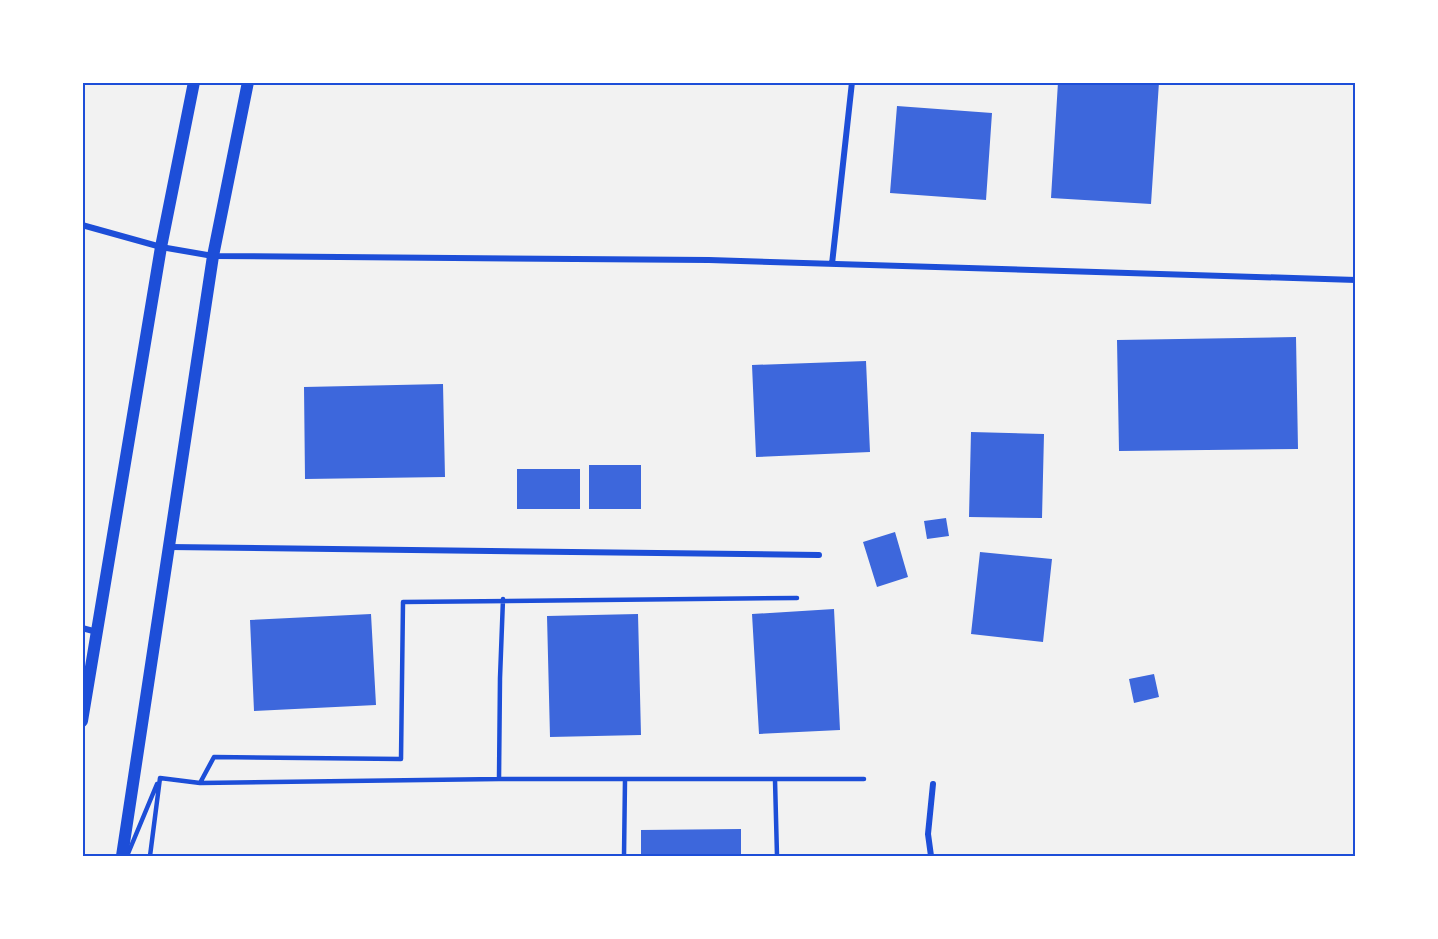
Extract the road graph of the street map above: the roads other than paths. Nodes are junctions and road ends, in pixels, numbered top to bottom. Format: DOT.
graph roads {
  1 [pos="194,82"];
  2 [pos="248,82"];
  3 [pos="852,82"];
  4 [pos="82,225"];
  5 [pos="161,247"];
  6 [pos="213,256"];
  7 [pos="832,264"];
  8 [pos="1356,272"];
  9 [pos="1355,280"];
  10 [pos="1356,288"];
  11 [pos="168,547"];
  12 [pos="819,555"];
  13 [pos="797,598"];
  14 [pos="503,599"];
  15 [pos="82,628"];
  16 [pos="98,632"];
  17 [pos="82,721"];
  18 [pos="160,778"];
  19 [pos="500,779"];
  20 [pos="864,779"];
  21 [pos="625,780"];
  22 [pos="775,780"];
  23 [pos="200,783"];
  24 [pos="933,784"];
  25 [pos="122,856"];
  26 [pos="127,856"];
  27 [pos="150,856"];
  28 [pos="624,856"];
  29 [pos="777,856"];
  30 [pos="931,856"];
  1 -- 5 [label="main road"];
  2 -- 6 [label="main road"];
  3 -- 7 [label="street"];
  4 -- 5 [label="street"];
  5 -- 6 [label="street"];
  5 -- 16 [label="main road"];
  6 -- 7 [label="street"];
  6 -- 11 [label="main road"];
  7 -- 9 [label="street"];
  8 -- 9 [label="street"];
  9 -- 10 [label="street"];
  11 -- 12 [label="street"];
  11 -- 25 [label="main road"];
  13 -- 14 [label="lane"];
  14 -- 19 [label="lane"];
  14 -- 23 [label="lane"];
  15 -- 16 [label="street"];
  16 -- 17 [label="main road"];
  18 -- 23 [label="lane"];
  18 -- 26 [label="lane"];
  18 -- 27 [label="lane"];
  19 -- 21 [label="lane"];
  19 -- 23 [label="lane"];
  20 -- 22 [label="lane"];
  21 -- 22 [label="lane"];
  21 -- 28 [label="lane"];
  22 -- 29 [label="lane"];
  24 -- 30 [label="street"];
}
